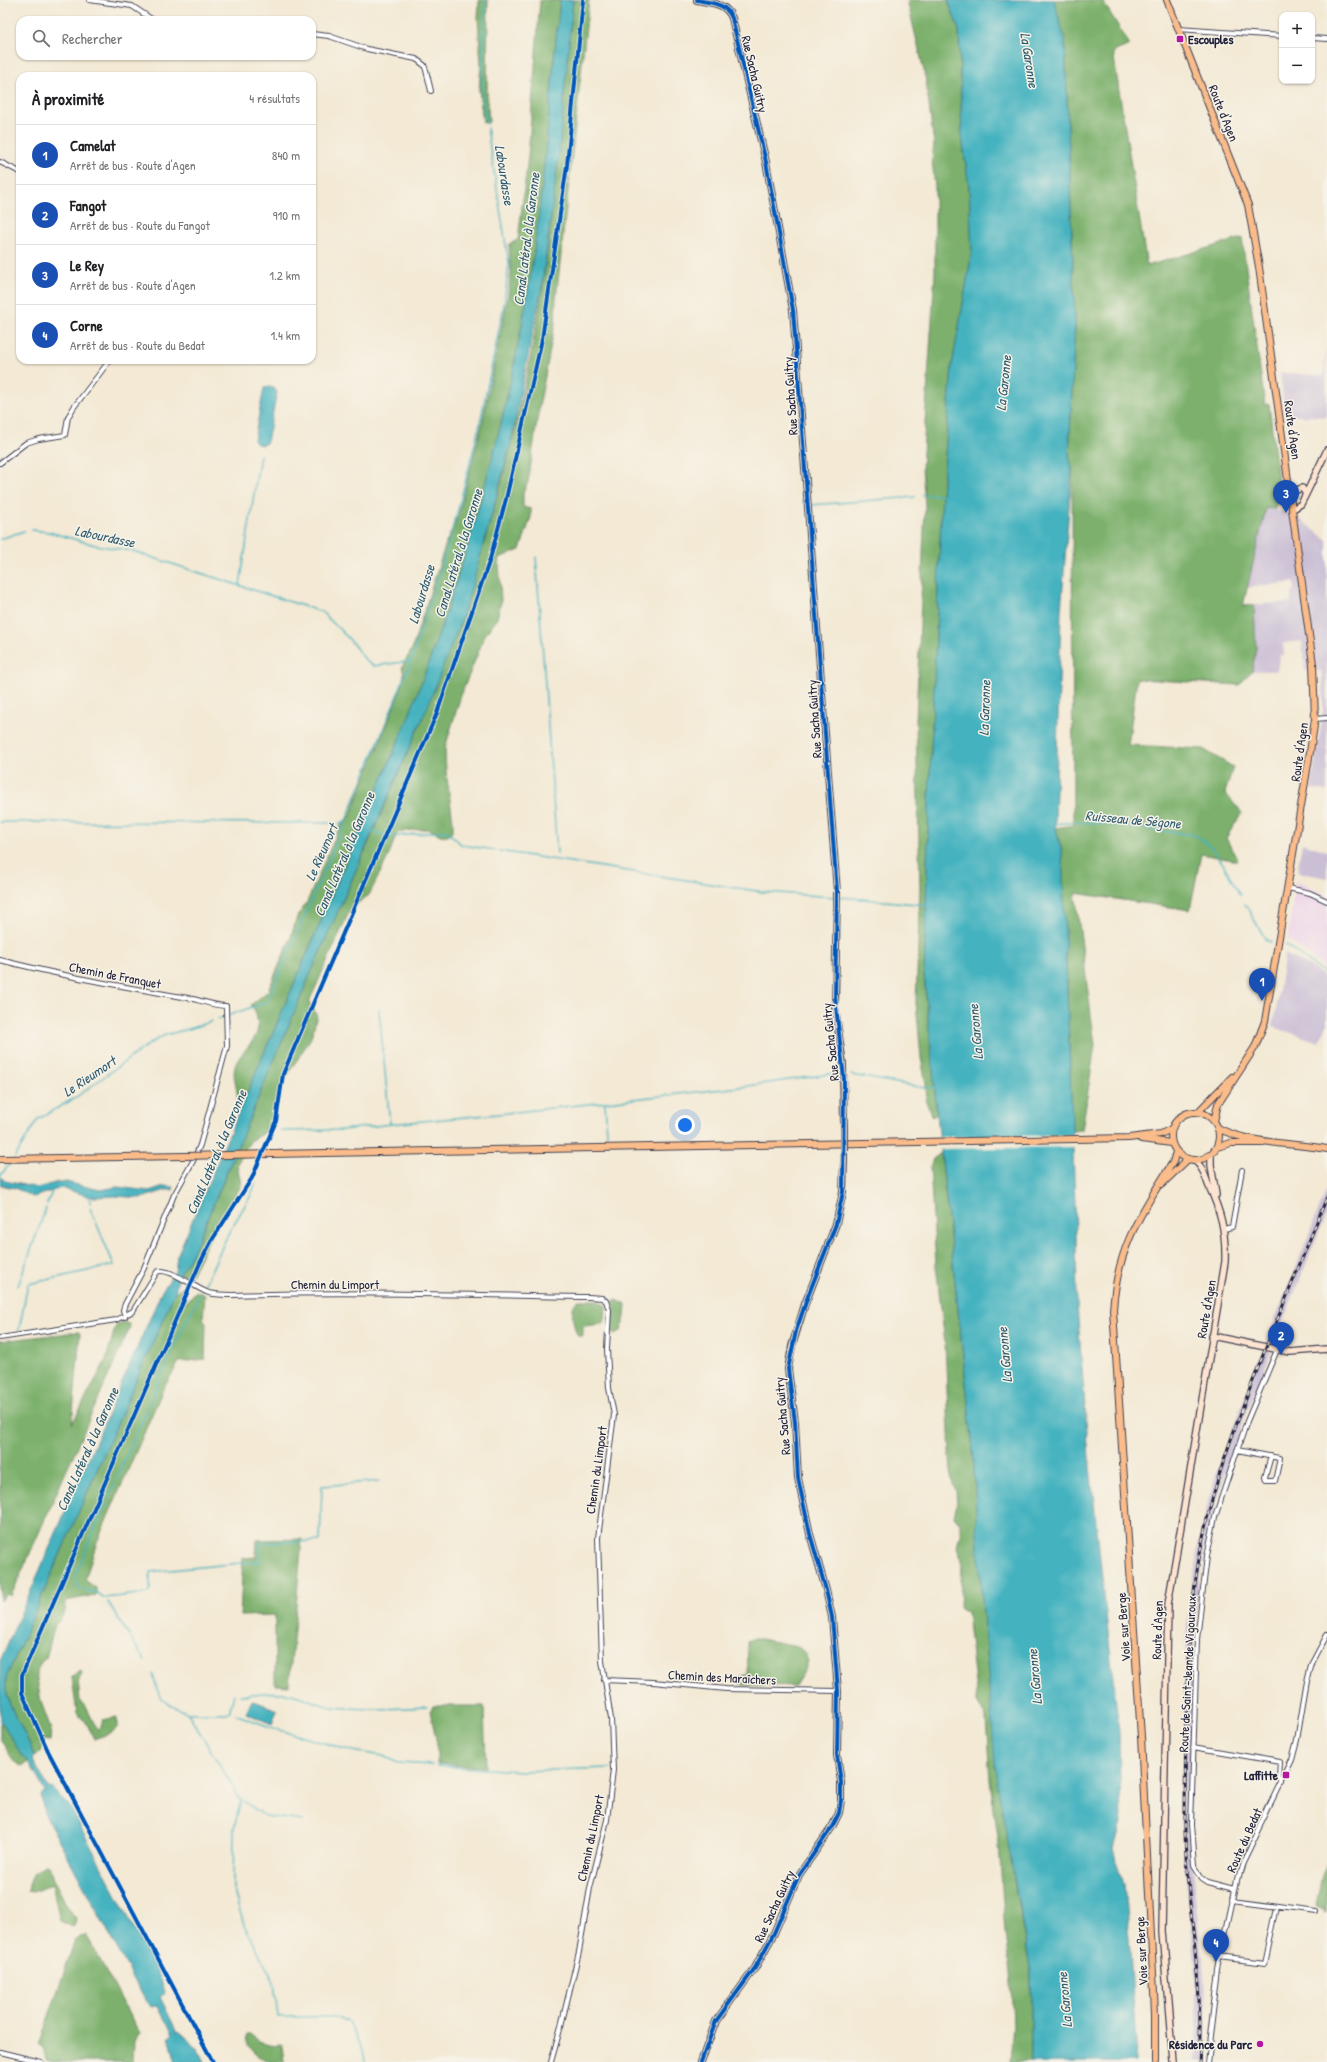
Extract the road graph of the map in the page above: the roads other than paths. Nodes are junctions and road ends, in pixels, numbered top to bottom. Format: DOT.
graph roads {
  1 [pos="89,0"];
  2 [pos="697,0"];
  3 [pos="1167,0"];
  4 [pos="147,16"];
  5 [pos="1178,29"];
  6 [pos="316,34"];
  7 [pos="1279,36"];
  8 [pos="1315,38"];
  9 [pos="1327,39"];
  10 [pos="430,91"];
  11 [pos="0,162"];
  12 [pos="16,170"];
  13 [pos="107,364"];
  14 [pos="1327,450"];
  15 [pos="0,464"];
  16 [pos="1312,482"];
  17 [pos="1302,488"];
  18 [pos="1291,492"];
  19 [pos="1306,494"];
  20 [pos="1293,508"];
  21 [pos="1327,718"];
  22 [pos="1315,719"];
  23 [pos="1288,888"];
  24 [pos="1327,901"];
  25 [pos="0,960"];
  26 [pos="1249,1057"];
  27 [pos="1198,1112"];
  28 [pos="1214,1121"];
  29 [pos="1218,1128"];
  30 [pos="1171,1129"];
  31 [pos="1130,1138"];
  32 [pos="1171,1143"];
  33 [pos="1290,1144"];
  34 [pos="1217,1147"];
  35 [pos="1327,1149"];
  36 [pos="1176,1152"];
  37 [pos="1212,1154"];
  38 [pos="2,1159"];
  39 [pos="1191,1160"];
  40 [pos="1242,1170"];
  41 [pos="1150,1199"];
  42 [pos="1218,1205"];
  43 [pos="1224,1229"];
  44 [pos="125,1317"];
  45 [pos="1212,1336"];
  46 [pos="0,1338"];
  47 [pos="1327,1349"];
  48 [pos="1277,1350"];
  49 [pos="1237,1450"];
  50 [pos="1271,1456"];
  51 [pos="1327,1635"];
  52 [pos="604,1680"];
  53 [pos="838,1691"];
  54 [pos="1193,1747"];
  55 [pos="1282,1782"];
  56 [pos="1235,1889"];
  57 [pos="1232,1900"];
  58 [pos="1276,1906"];
  59 [pos="1316,1911"];
  60 [pos="1220,1958"];
  61 [pos="0,2052"];
  62 [pos="41,2062"];
  63 [pos="551,2062"];
  64 [pos="702,2062"];
  65 [pos="1155,2062"];
  66 [pos="1173,2062"];
  67 [pos="1207,2062"];
  1 -- 4 [label="street"];
  2 -- 53 [label="street, Rue Sacha Guitry, bridge"];
  3 -- 5 [label="main road, Route d'Agen"];
  5 -- 7 [label="street"];
  5 -- 18 [label="main road, Route d'Agen"];
  6 -- 10 [label="street"];
  8 -- 9 [label="street"];
  11 -- 12 [label="street"];
  13 -- 15 [label="street"];
  14 -- 16 [label="street"];
  16 -- 17 [label="street"];
  16 -- 19 [label="street"];
  17 -- 18 [label="street"];
  17 -- 19 [label="street"];
  18 -- 20 [label="main road, Route d'Agen"];
  19 -- 20 [label="street"];
  20 -- 22 [label="main road, Route d'Agen"];
  21 -- 22 [label="street"];
  22 -- 23 [label="main road, Route d'Agen"];
  23 -- 24 [label="street"];
  23 -- 26 [label="main road, Route d'Agen"];
  25 -- 44 [label="street, Chemin de Franquet"];
  26 -- 27 [label="main road, Route d'Agen"];
  26 -- 28 [label="main road, Route d'Agen"];
  27 -- 28 [label="main road"];
  27 -- 30 [label="main road"];
  28 -- 29 [label="main road"];
  29 -- 33 [label="main road"];
  29 -- 34 [label="main road"];
  30 -- 31 [label="main road"];
  30 -- 32 [label="main road"];
  31 -- 32 [label="main road"];
  31 -- 38 [label="main road, bridge"];
  32 -- 36 [label="main road"];
  33 -- 34 [label="main road"];
  33 -- 35 [label="main road"];
  34 -- 37 [label="main road"];
  36 -- 39 [label="main road"];
  36 -- 41 [label="main road"];
  37 -- 39 [label="main road"];
  37 -- 42 [label="street, Route d'Agen"];
  39 -- 41 [label="main road"];
  39 -- 42 [label="street, Route d'Agen"];
  40 -- 43 [label="street"];
  41 -- 65 [label="main road, Voie sur Berge"];
  42 -- 43 [label="street, Route d'Agen"];
  43 -- 45 [label="street, Route d'Agen"];
  44 -- 46 [label="street"];
  44 -- 52 [label="street, Chemin du Limport"];
  45 -- 48 [label="street"];
  45 -- 66 [label="street, Route d'Agen"];
  47 -- 48 [label="street"];
  48 -- 49 [label="street, Route de Saint-Jean de Vigouroux"];
  49 -- 50 [label="street"];
  49 -- 54 [label="street, Route de Saint-Jean de Vigouroux"];
  50 -- 50 [label="street"];
  51 -- 55 [label="street, Route du Bedat"];
  52 -- 53 [label="street, Chemin des Maraîchers"];
  52 -- 63 [label="street, Chemin du Limport"];
  53 -- 64 [label="street, Rue Sacha Guitry"];
  54 -- 55 [label="street"];
  54 -- 56 [label="street, Route de Saint-Jean de Vigouroux"];
  55 -- 56 [label="street, Route du Bedat"];
  56 -- 57 [label="street, Route du Bedat"];
  57 -- 58 [label="street"];
  57 -- 60 [label="street, Route du Bedat"];
  58 -- 59 [label="street"];
  58 -- 60 [label="street"];
  60 -- 67 [label="street, Route du Bedat"];
  61 -- 62 [label="street"];
}
